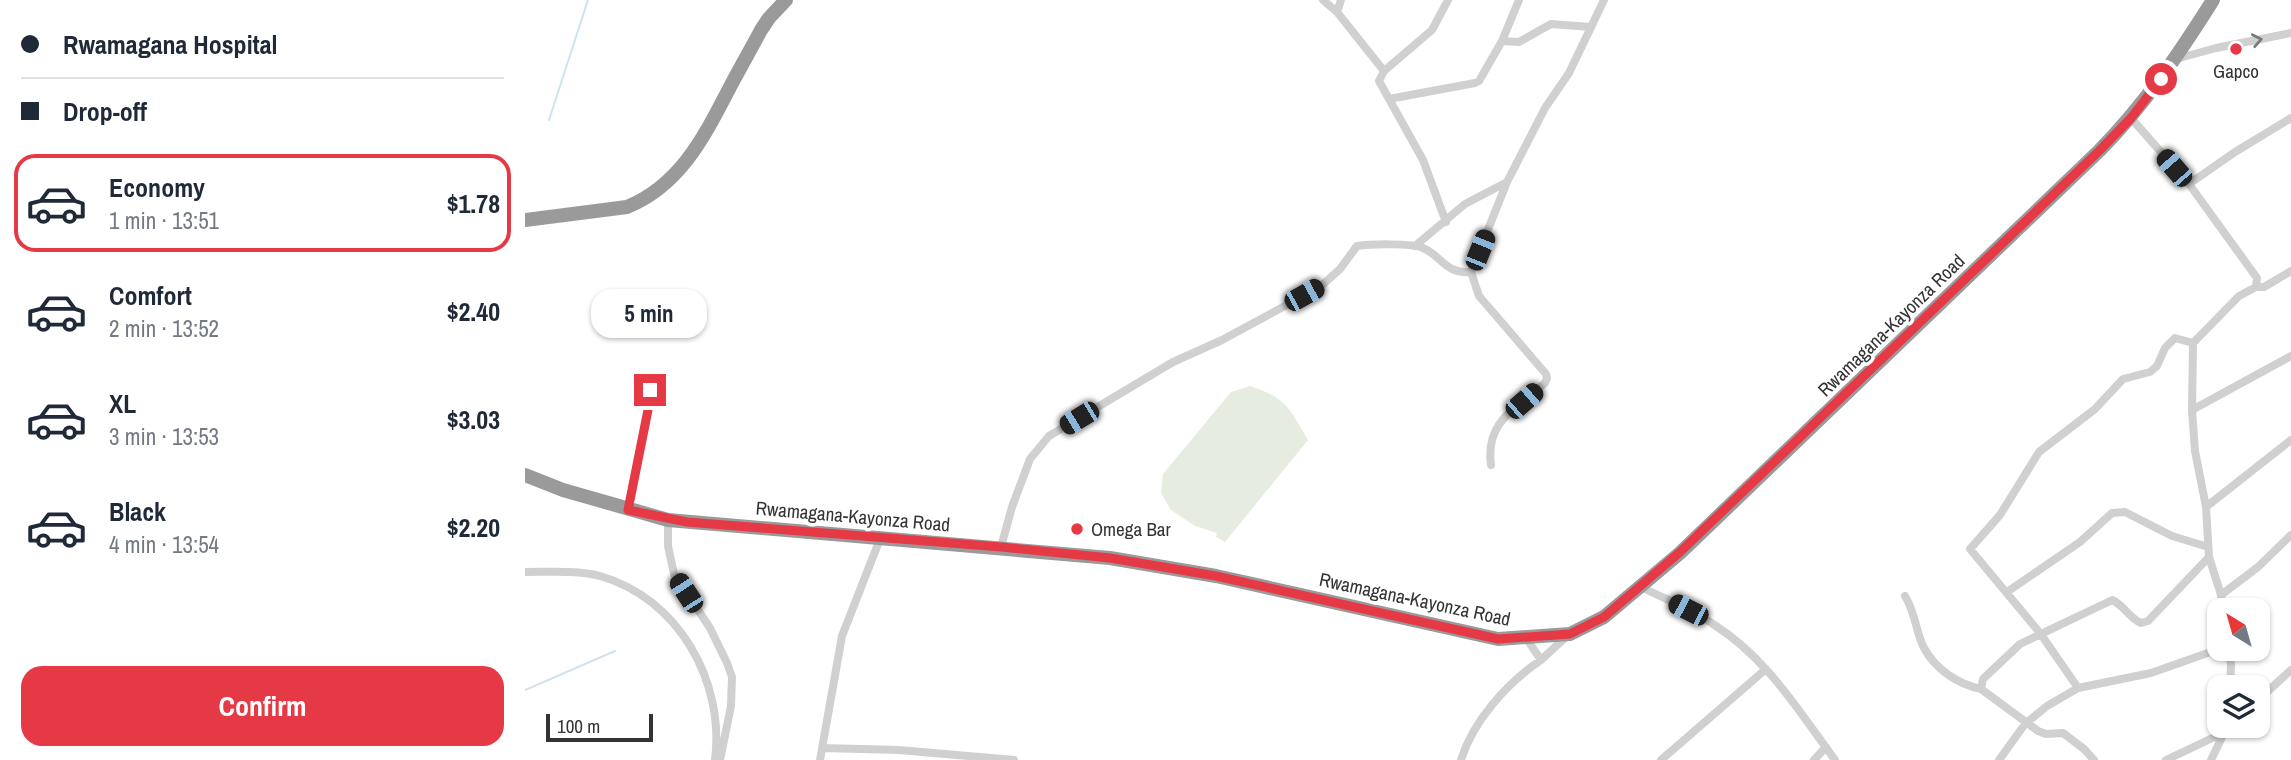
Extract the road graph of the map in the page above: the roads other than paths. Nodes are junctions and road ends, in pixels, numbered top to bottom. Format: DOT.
graph roads {
  1 [pos="786,0"];
  2 [pos="1323,0"];
  3 [pos="1341,0"];
  4 [pos="1448,0"];
  5 [pos="1519,0"];
  6 [pos="1604,0"];
  7 [pos="2213,0"];
  8 [pos="1336,12"];
  9 [pos="1591,27"];
  10 [pos="2291,33"];
  11 [pos="1502,41"];
  12 [pos="2176,59"];
  13 [pos="1384,71"];
  14 [pos="1389,99"];
  15 [pos="2131,118"];
  16 [pos="2291,118"];
  17 [pos="1507,182"];
  18 [pos="2189,184"];
  19 [pos="525,220"];
  20 [pos="1446,222"];
  21 [pos="1415,246"];
  22 [pos="2291,271"];
  23 [pos="1471,272"];
  24 [pos="2256,287"];
  25 [pos="2193,343"];
  26 [pos="2291,356"];
  27 [pos="646,387"];
  28 [pos="2192,410"];
  29 [pos="2291,440"];
  30 [pos="1491,465"];
  31 [pos="525,475"];
  32 [pos="2206,507"];
  33 [pos="628,510"];
  34 [pos="667,520"];
  35 [pos="2291,535"];
  36 [pos="880,538"];
  37 [pos="1001,547"];
  38 [pos="2208,547"];
  39 [pos="2209,557"];
  40 [pos="525,572"];
  41 [pos="1641,587"];
  42 [pos="2007,592"];
  43 [pos="2221,595"];
  44 [pos="1905,596"];
  45 [pos="2221,598"];
  46 [pos="2040,633"];
  47 [pos="1570,634"];
  48 [pos="1526,638"];
  49 [pos="2207,653"];
  50 [pos="1541,660"];
  51 [pos="1766,668"];
  52 [pos="2291,670"];
  53 [pos="2078,688"];
  54 [pos="1981,689"];
  55 [pos="2270,689"];
  56 [pos="2025,724"];
  57 [pos="2208,738"];
  58 [pos="2222,738"];
  59 [pos="1826,747"];
  60 [pos="823,748"];
  61 [pos="954,757"];
  62 [pos="717,760"];
  63 [pos="820,760"];
  64 [pos="1014,760"];
  65 [pos="1461,760"];
  66 [pos="1661,760"];
  67 [pos="1814,760"];
  68 [pos="1835,760"];
  69 [pos="1999,760"];
  70 [pos="2094,760"];
  71 [pos="2166,760"];
  72 [pos="2211,760"];
  1 -- 19 [label="highway"];
  2 -- 8 [label="street"];
  3 -- 8 [label="street"];
  4 -- 13 [label="street"];
  5 -- 11 [label="street"];
  6 -- 9 [label="street"];
  7 -- 12 [label="highway, Rwamagana-Kayonza Road"];
  8 -- 13 [label="street"];
  9 -- 11 [label="street"];
  9 -- 17 [label="street"];
  12 -- 10 [label="street, one-way"];
  11 -- 14 [label="street"];
  12 -- 15 [label="highway, Rwamagana-Kayonza Road"];
  13 -- 14 [label="street"];
  14 -- 20 [label="street"];
  15 -- 18 [label="street"];
  15 -- 41 [label="highway, Rwamagana-Kayonza Road"];
  16 -- 18 [label="street"];
  17 -- 20 [label="street"];
  17 -- 23 [label="street"];
  18 -- 24 [label="street"];
  20 -- 21 [label="street"];
  21 -- 23 [label="street"];
  21 -- 37 [label="street"];
  22 -- 24 [label="street"];
  23 -- 30 [label="street"];
  24 -- 25 [label="street"];
  25 -- 28 [label="street"];
  25 -- 42 [label="street"];
  26 -- 28 [label="street"];
  27 -- 33 [label="street"];
  28 -- 32 [label="street"];
  29 -- 32 [label="street"];
  31 -- 33 [label="highway, Rwamagana-Kayonza Road"];
  32 -- 38 [label="street"];
  33 -- 34 [label="highway, Rwamagana-Kayonza Road"];
  34 -- 36 [label="highway, Rwamagana-Kayonza Road"];
  34 -- 62 [label="street"];
  35 -- 43 [label="street"];
  36 -- 37 [label="highway, Rwamagana-Kayonza Road"];
  36 -- 60 [label="street"];
  37 -- 48 [label="highway, Rwamagana-Kayonza Road"];
  38 -- 39 [label="street"];
  38 -- 42 [label="street"];
  39 -- 43 [label="street"];
  39 -- 46 [label="street"];
  40 -- 62 [label="street"];
  41 -- 47 [label="highway, Rwamagana-Kayonza Road"];
  41 -- 51 [label="street"];
  42 -- 46 [label="street"];
  43 -- 45 [label="street"];
  44 -- 54 [label="street"];
  46 -- 53 [label="street"];
  46 -- 54 [label="street"];
  47 -- 48 [label="highway, Rwamagana-Kayonza Road"];
  47 -- 50 [label="street"];
  48 -- 50 [label="street"];
  49 -- 53 [label="street"];
  50 -- 65 [label="street"];
  51 -- 59 [label="street"];
  51 -- 66 [label="street"];
  52 -- 55 [label="street"];
  53 -- 56 [label="street"];
  54 -- 56 [label="street"];
  56 -- 69 [label="street"];
  56 -- 70 [label="street"];
  57 -- 71 [label="street"];
  58 -- 72 [label="street"];
  59 -- 67 [label="street"];
  59 -- 68 [label="street"];
  60 -- 61 [label="street"];
  60 -- 63 [label="street"];
  61 -- 64 [label="street"];
}
